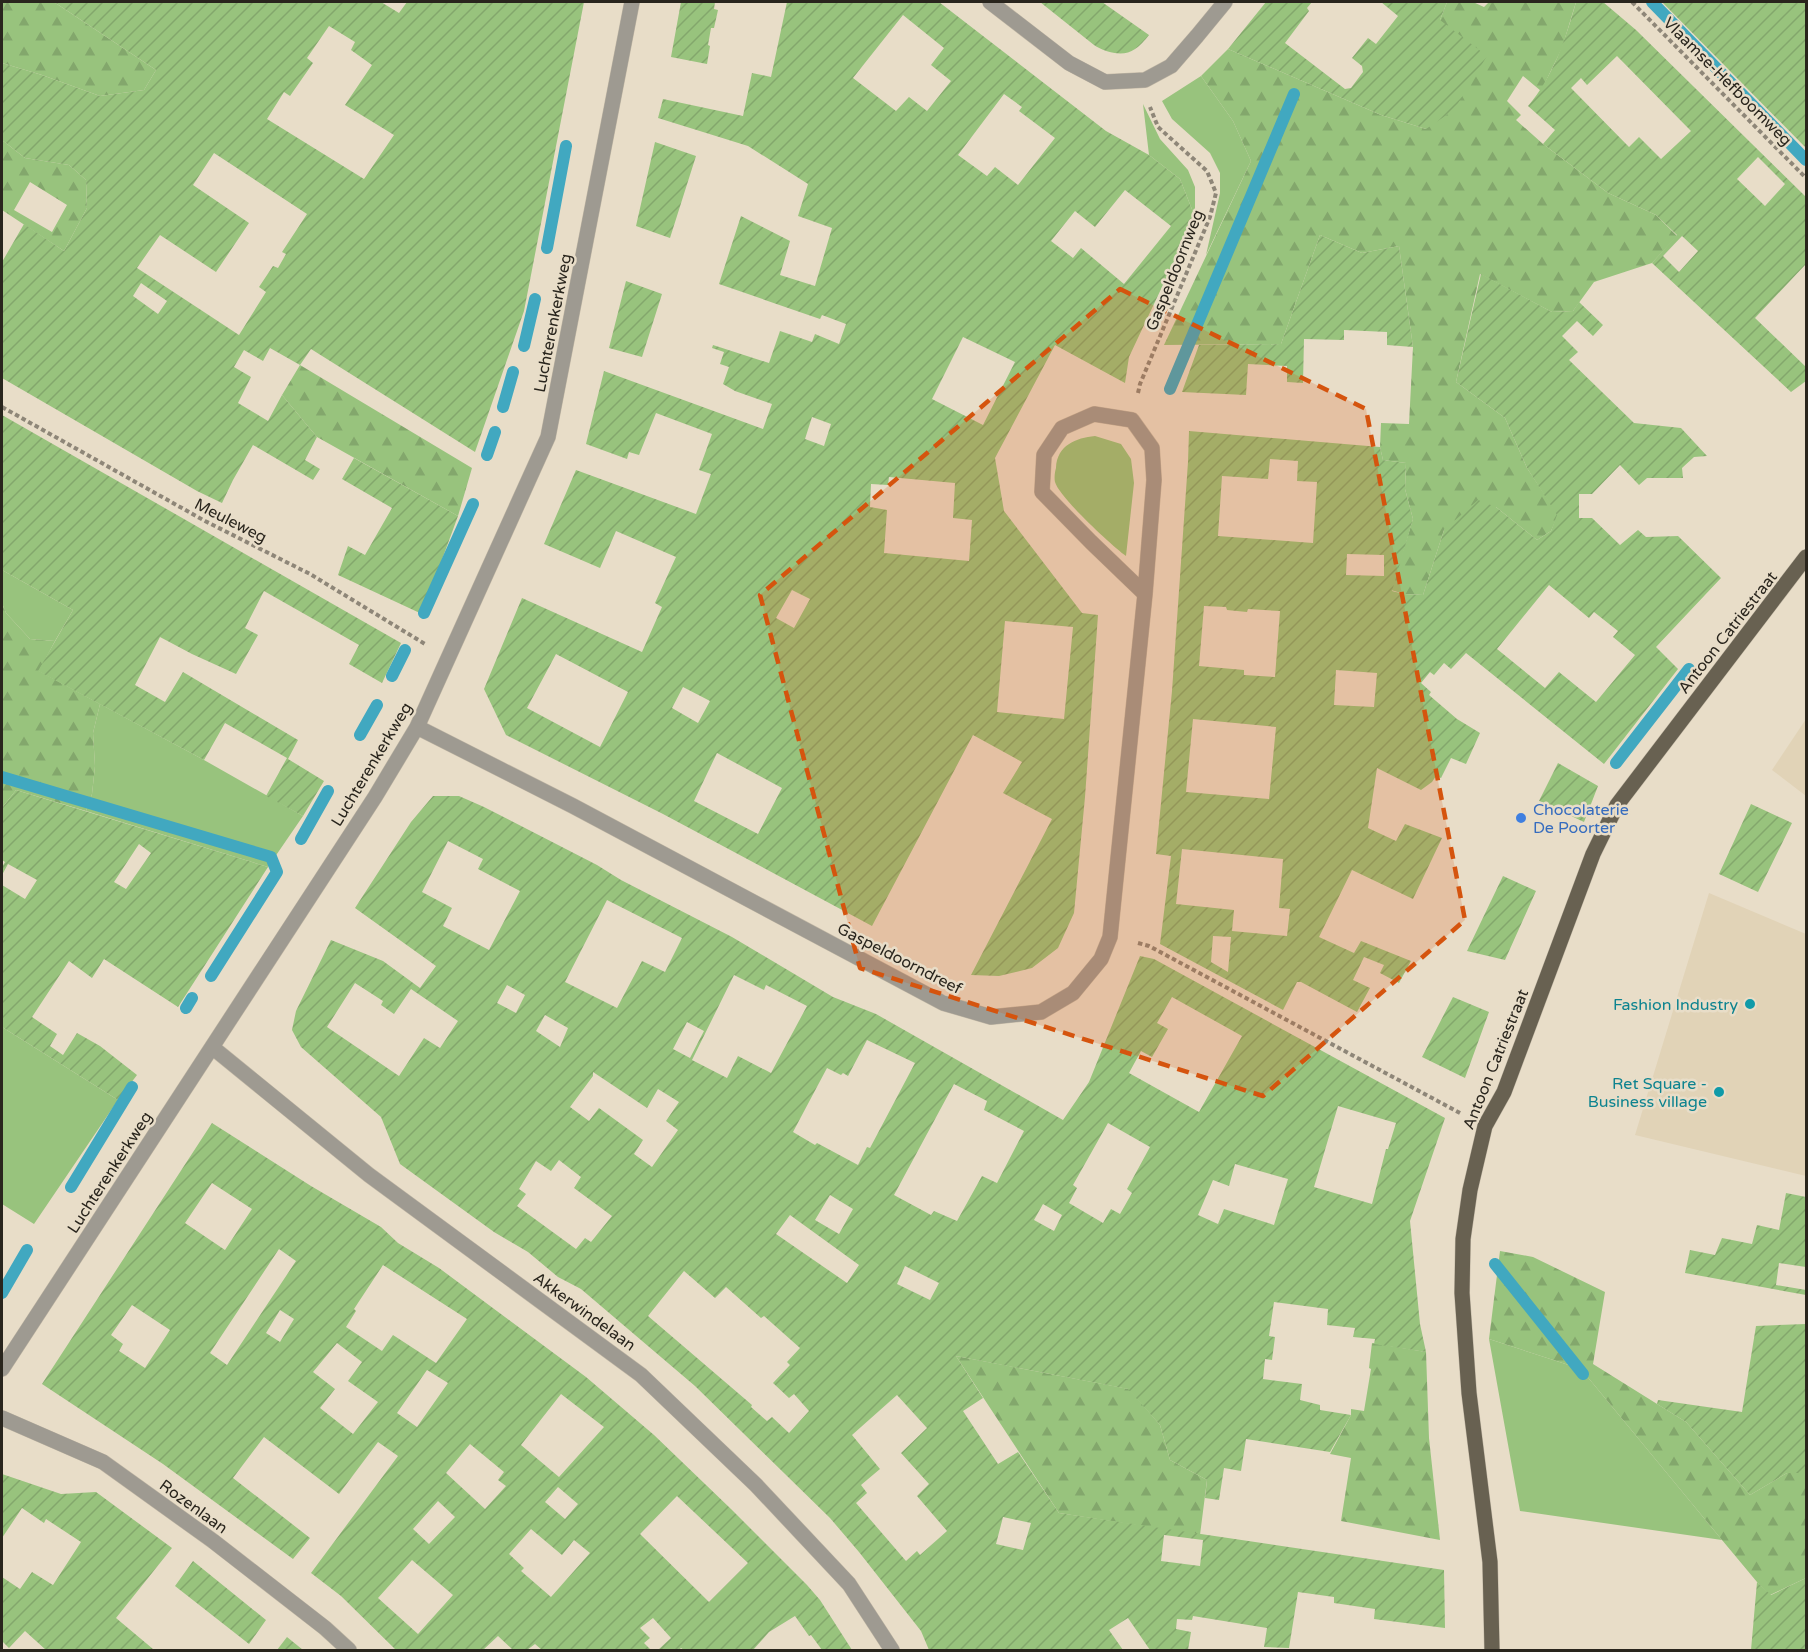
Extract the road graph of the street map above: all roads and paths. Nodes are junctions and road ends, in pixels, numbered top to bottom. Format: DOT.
graph roads {
  1 [pos="632,2"];
  2 [pos="990,2"];
  3 [pos="1225,2"];
  4 [pos="1632,2"];
  5 [pos="1145,80"];
  6 [pos="1806,178"];
  7 [pos="2,407"];
  8 [pos="1132,420"];
  9 [pos="1806,557"];
  10 [pos="1145,594"];
  11 [pos="447,657"];
  12 [pos="417,727"];
  13 [pos="1110,936"];
  14 [pos="212,1047"];
  15 [pos="1485,1126"];
  16 [pos="2,1369"];
  17 [pos="2,1418"];
  18 [pos="349,1650"];
  19 [pos="892,1650"];
  20 [pos="1491,1650"];
  1 -- 11 [label="street, Luchterenkerkweg"];
  2 -- 5 [label="street"];
  3 -- 5 [label="street"];
  4 -- 6 [label="path, Vlaamse-Hefboomweg"];
  5 -- 8 [label="path, Gaspeldoornweg"];
  7 -- 11 [label="path, Meuleweg"];
  8 -- 10 [label="street, Gaspeldoorndreef"];
  8 -- 10 [label="street"];
  9 -- 15 [label="main road, Antoon Catriestraat"];
  10 -- 13 [label="street, Gaspeldoorndreef"];
  11 -- 12 [label="street, Luchterenkerkweg"];
  12 -- 13 [label="street, Gaspeldoorndreef"];
  12 -- 14 [label="street, Luchterenkerkweg"];
  13 -- 15 [label="path"];
  14 -- 16 [label="street, Luchterenkerkweg"];
  14 -- 19 [label="street, Akkerwindelaan"];
  15 -- 20 [label="main road, Antoon Catriestraat"];
  17 -- 18 [label="street, Rozenlaan"];
}
